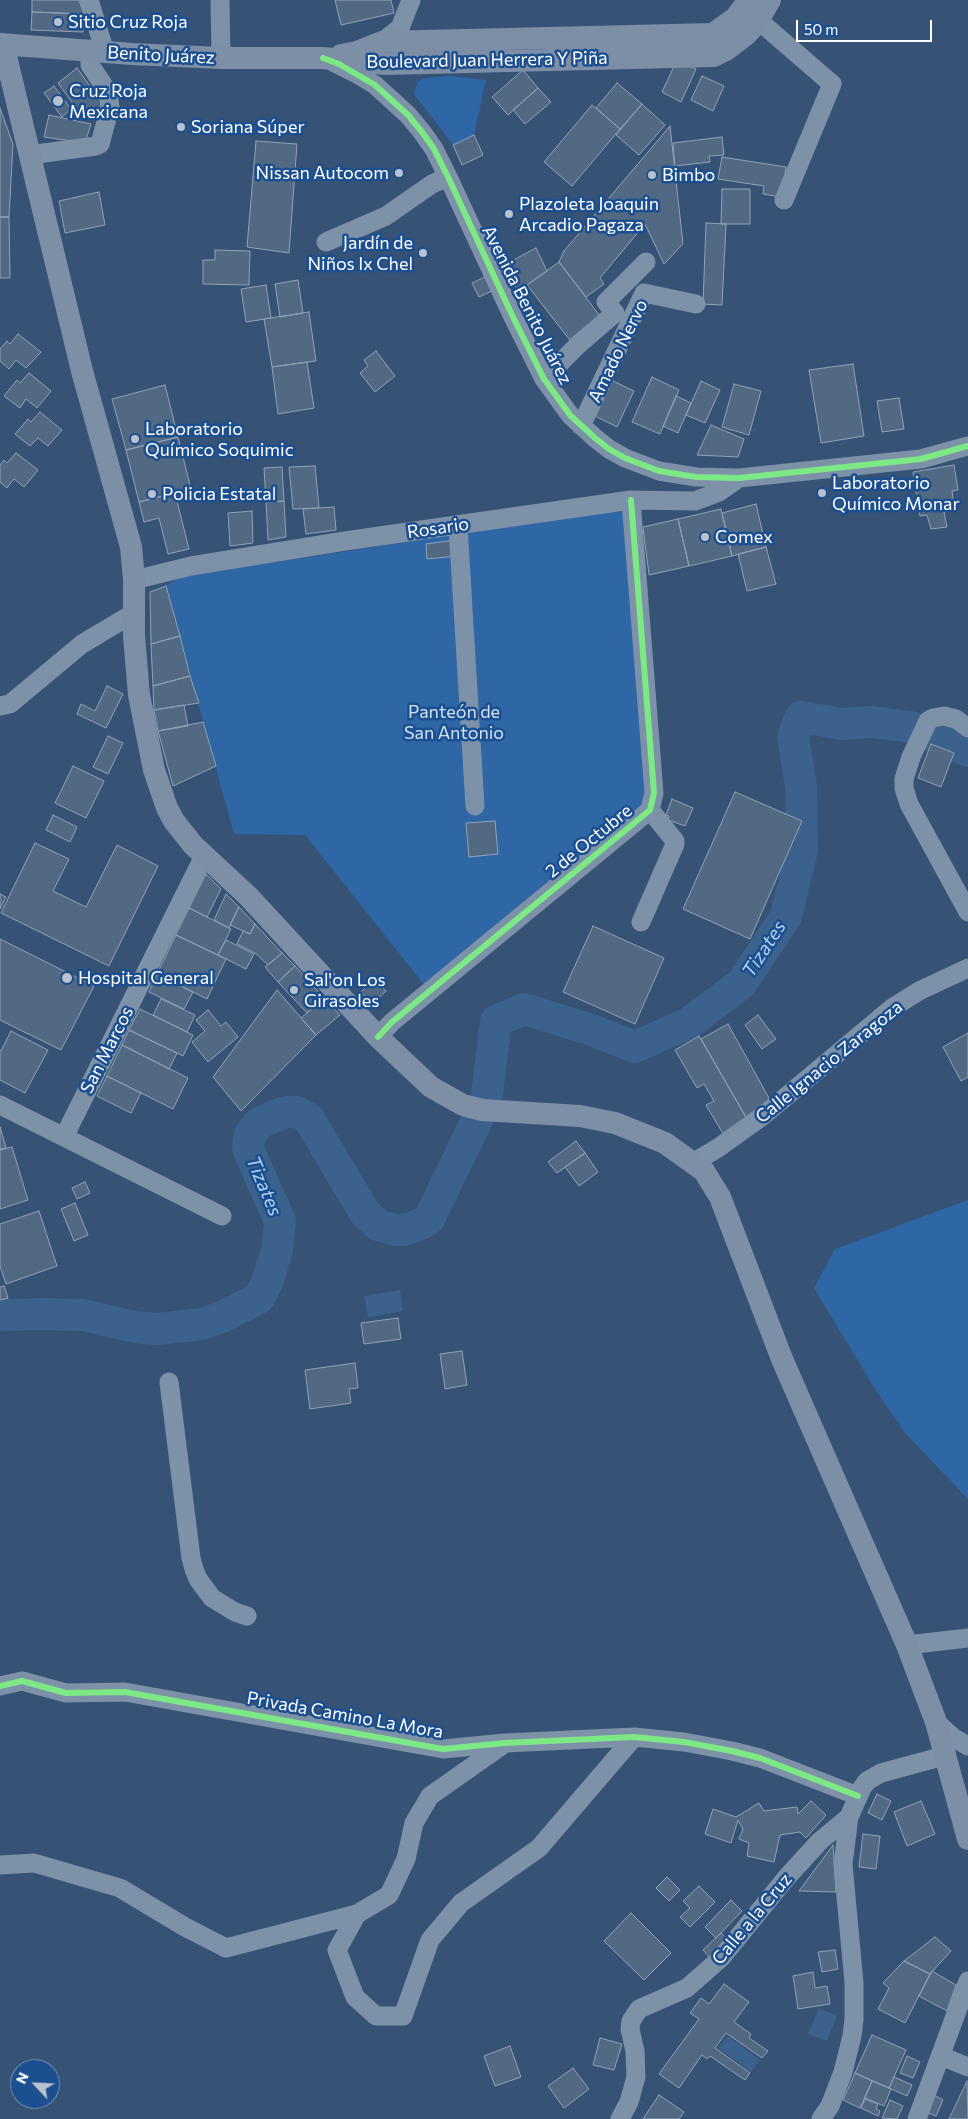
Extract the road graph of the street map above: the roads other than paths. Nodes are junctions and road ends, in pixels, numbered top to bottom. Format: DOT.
graph roads {
  1 [pos="89,0"];
  2 [pos="220,0"];
  3 [pos="411,0"];
  4 [pos="770,0"];
  5 [pos="753,10"];
  6 [pos="382,42"];
  7 [pos="1,44"];
  8 [pos="97,51"];
  9 [pos="221,58"];
  10 [pos="322,58"];
  11 [pos="29,155"];
  12 [pos="448,177"];
  13 [pos="784,200"];
  14 [pos="326,242"];
  15 [pos="646,262"];
  16 [pos="696,304"];
  17 [pos="544,379"];
  18 [pos="581,426"];
  19 [pos="968,446"];
  20 [pos="739,478"];
  21 [pos="631,500"];
  22 [pos="458,526"];
  23 [pos="134,580"];
  24 [pos="134,613"];
  25 [pos="0,706"];
  26 [pos="968,728"];
  27 [pos="476,806"];
  28 [pos="650,810"];
  29 [pos="204,856"];
  30 [pos="968,912"];
  31 [pos="641,922"];
  32 [pos="968,968"];
  33 [pos="378,1036"];
  34 [pos="0,1105"];
  35 [pos="64,1137"];
  36 [pos="694,1162"];
  37 [pos="222,1216"];
  38 [pos="169,1382"];
  39 [pos="247,1616"];
  40 [pos="968,1638"];
  41 [pos="907,1645"];
  42 [pos="0,1686"];
  43 [pos="936,1722"];
  44 [pos="634,1737"];
  45 [pos="506,1743"];
  46 [pos="968,1746"];
  47 [pos="944,1756"];
  48 [pos="858,1796"];
  49 [pos="849,1817"];
  50 [pos="968,1839"];
  51 [pos="0,1865"];
  52 [pos="358,1914"];
  53 [pos="968,1980"];
  54 [pos="941,2056"];
  55 [pos="968,2067"];
  56 [pos="620,2119"];
  57 [pos="821,2119"];
  58 [pos="917,2119"];
  1 -- 8 [label="street"];
  2 -- 9 [label="street"];
  3 -- 6 [label="street"];
  4 -- 5 [label="main road, Boulevard Juan Herrera Y Piña"];
  5 -- 6 [label="main road, Boulevard Juan Herrera Y Piña"];
  5 -- 10 [label="main road, Boulevard Juan Herrera Y Piña"];
  5 -- 13 [label="street"];
  6 -- 10 [label="main road, Boulevard Juan Herrera Y Piña"];
  7 -- 8 [label="main road, Benito Juárez"];
  7 -- 11 [label="main road"];
  8 -- 9 [label="main road, Benito Juárez"];
  8 -- 11 [label="street"];
  9 -- 10 [label="main road, Benito Juárez"];
  10 -- 12 [label="street, Avenida Benito Juárez"];
  11 -- 23 [label="main road"];
  12 -- 14 [label="street"];
  12 -- 17 [label="street, Avenida Benito Juárez"];
  15 -- 17 [label="street"];
  16 -- 18 [label="street, Amado Nervo"];
  17 -- 18 [label="street, Avenida Benito Juárez"];
  18 -- 20 [label="street, Avenida Benito Juárez"];
  19 -- 20 [label="street, Avenida Benito Juárez"];
  20 -- 21 [label="street, Rosario"];
  21 -- 22 [label="street, Rosario"];
  21 -- 28 [label="street, 2 de Octubre"];
  22 -- 23 [label="street, Rosario"];
  22 -- 27 [label="street"];
  23 -- 24 [label="main road"];
  24 -- 25 [label="street"];
  24 -- 29 [label="main road"];
  26 -- 30 [label="street"];
  28 -- 31 [label="street"];
  28 -- 33 [label="street, 2 de Octubre"];
  29 -- 33 [label="main road"];
  29 -- 35 [label="street, San Marcos"];
  32 -- 36 [label="street, Calle Ignacio Zaragoza"];
  33 -- 36 [label="main road"];
  34 -- 35 [label="street"];
  35 -- 37 [label="street"];
  36 -- 41 [label="main road"];
  38 -- 39 [label="street"];
  40 -- 41 [label="street"];
  41 -- 43 [label="main road"];
  42 -- 45 [label="street, Privada Camino La Mora"];
  43 -- 46 [label="street"];
  43 -- 47 [label="main road"];
  44 -- 45 [label="street, Privada Camino La Mora"];
  44 -- 48 [label="street, Privada Camino La Mora"];
  44 -- 52 [label="street"];
  45 -- 52 [label="street"];
  47 -- 48 [label="street, Calle a la Cruz"];
  47 -- 50 [label="main road"];
  48 -- 49 [label="street, Calle a la Cruz"];
  49 -- 56 [label="street, Calle a la Cruz"];
  49 -- 57 [label="street"];
  51 -- 52 [label="street"];
  53 -- 54 [label="street"];
  54 -- 55 [label="street"];
  54 -- 58 [label="street"];
}
